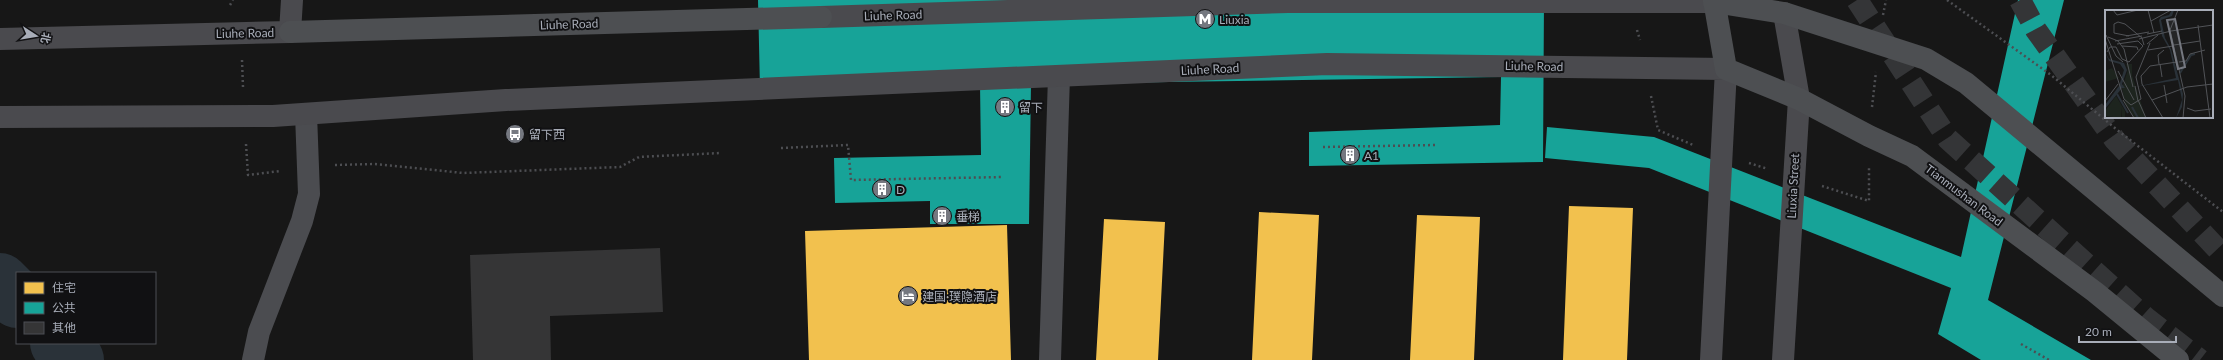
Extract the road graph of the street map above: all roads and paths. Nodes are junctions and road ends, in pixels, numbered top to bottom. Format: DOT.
graph roads {
  1 [pos="292,0"];
  2 [pos="1947,0"];
  3 [pos="1714,1"];
  4 [pos="1064,5"];
  5 [pos="1785,6"];
  6 [pos="290,32"];
  7 [pos="0,39"];
  8 [pos="1726,69"];
  9 [pos="1059,76"];
  10 [pos="1799,99"];
  11 [pos="306,114"];
  12 [pos="0,117"];
  13 [pos="1434,145"];
  14 [pos="1323,147"];
  15 [pos="781,148"];
  16 [pos="720,153"];
  17 [pos="330,166"];
  18 [pos="1003,177"];
  19 [pos="2223,212"];
  20 [pos="2223,296"];
  21 [pos="2021,344"];
  22 [pos="253,360"];
  23 [pos="1050,360"];
  24 [pos="1711,360"];
  25 [pos="1783,360"];
  26 [pos="2049,360"];
  27 [pos="2178,360"];
  1 -- 6 [label="main road"];
  2 -- 19 [label="path"];
  3 -- 4 [label="main road, Liuhe Road"];
  3 -- 5 [label="main road, Liuhe Road"];
  3 -- 8 [label="main road"];
  4 -- 6 [label="main road, Liuhe Road"];
  5 -- 10 [label="main road, Liuxia Street"];
  5 -- 20 [label="main road"];
  6 -- 7 [label="main road, Liuhe Road"];
  8 -- 9 [label="main road, Liuhe Road"];
  8 -- 10 [label="main road, Tianmushan Road"];
  8 -- 24 [label="main road"];
  9 -- 11 [label="main road, Liuhe Road"];
  9 -- 23 [label="street"];
  10 -- 25 [label="main road, Liuxia Street"];
  10 -- 27 [label="main road, Tianmushan Road"];
  11 -- 12 [label="main road, Liuhe Road"];
  11 -- 22 [label="street"];
  13 -- 14 [label="path"];
  15 -- 18 [label="path"];
  16 -- 17 [label="path"];
  21 -- 26 [label="path"];
}
